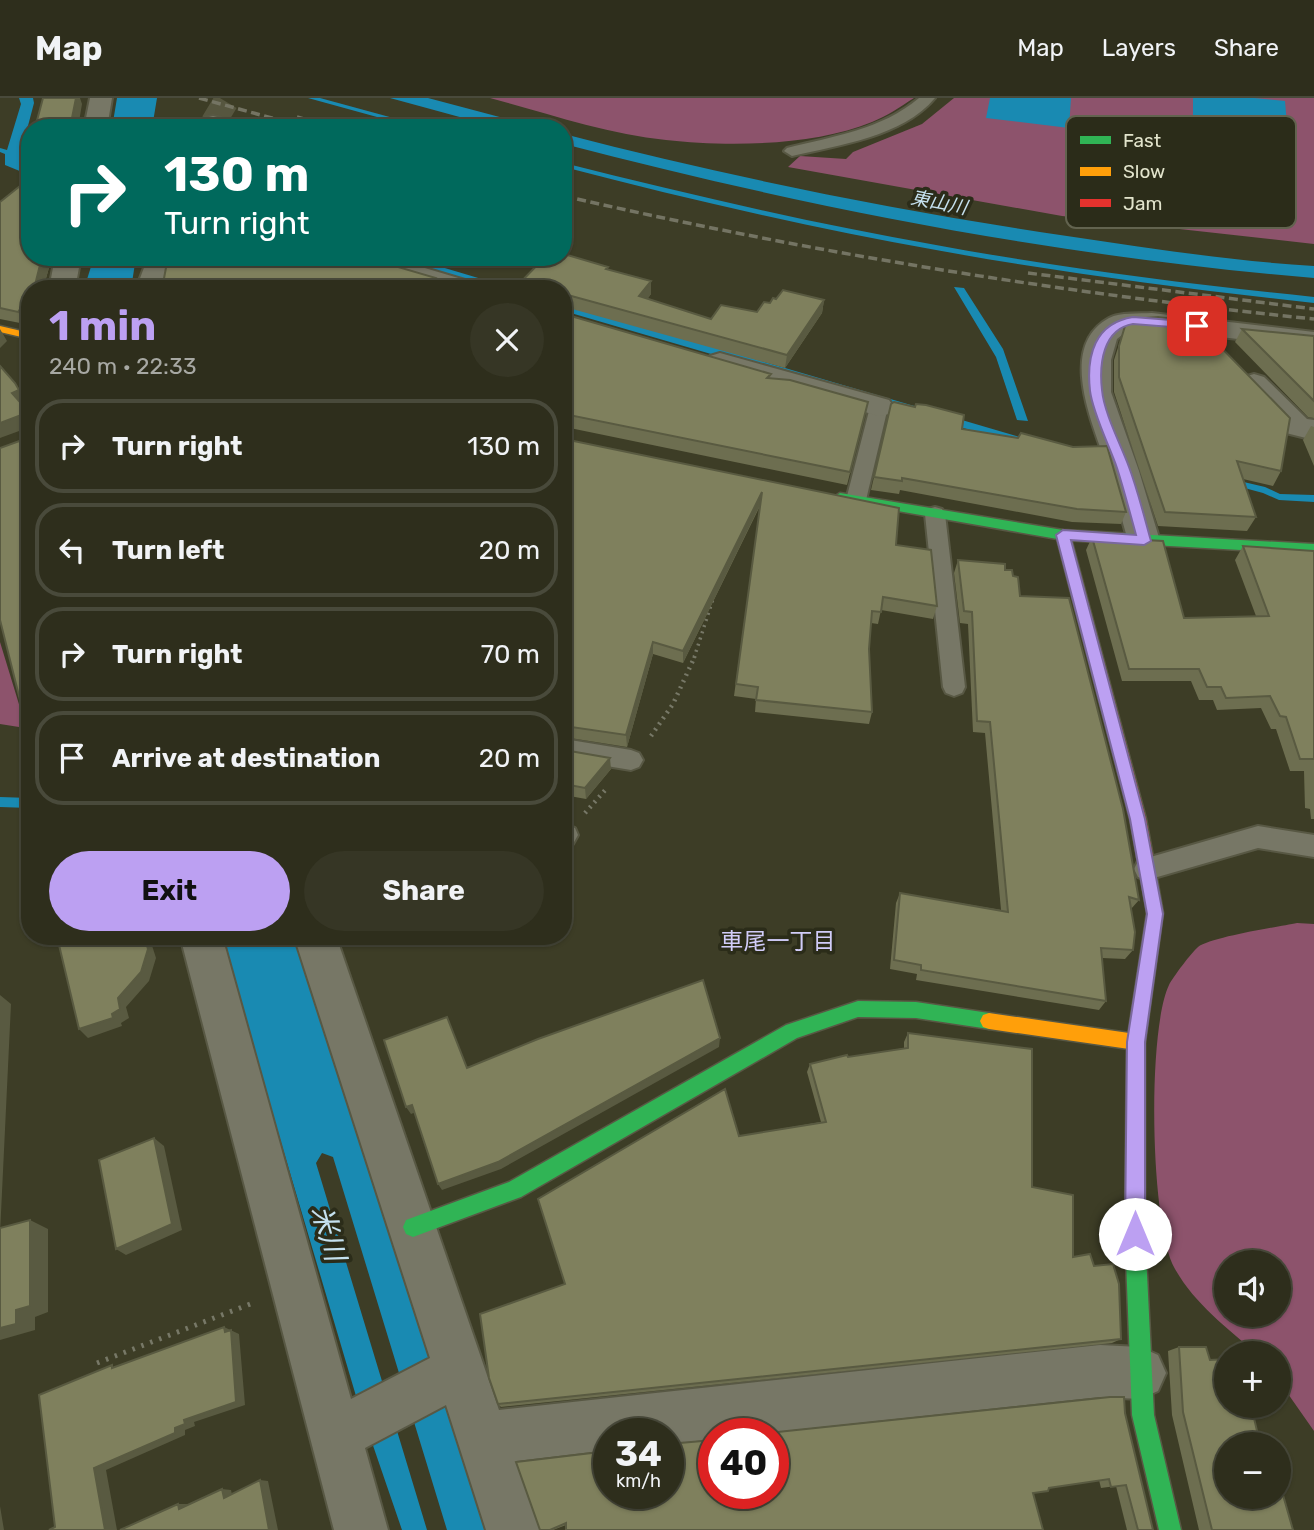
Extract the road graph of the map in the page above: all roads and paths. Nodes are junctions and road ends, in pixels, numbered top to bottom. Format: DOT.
graph roads {
  1 [pos="101,98"];
  2 [pos="928,98"];
  3 [pos="97,119"];
  4 [pos="792,151"];
  5 [pos="390,266"];
  6 [pos="436,280"];
  7 [pos="1199,326"];
  8 [pos="0,329"];
  9 [pos="21,334"];
  10 [pos="1314,340"];
  11 [pos="697,355"];
  12 [pos="879,407"];
  13 [pos="1314,430"];
  14 [pos="818,492"];
  15 [pos="856,500"];
  16 [pos="935,513"];
  17 [pos="1063,535"];
  18 [pos="1144,541"];
  19 [pos="1314,549"];
  20 [pos="715,596"];
  21 [pos="954,687"];
  22 [pos="572,750"];
  23 [pos="631,760"];
  24 [pos="572,828"];
  25 [pos="1314,846"];
  26 [pos="1146,869"];
  27 [pos="204,945"];
  28 [pos="318,945"];
  29 [pos="1136,1042"];
  30 [pos="413,1227"];
  31 [pos="263,1299"];
  32 [pos="97,1363"];
  33 [pos="1140,1373"];
  34 [pos="453,1374"];
  35 [pos="346,1429"];
  36 [pos="483,1438"];
  37 [pos="361,1530"];
  38 [pos="513,1530"];
  39 [pos="1170,1530"];
  1 -- 3 [label="street"];
  2 -- 4 [label="lane"];
  5 -- 6 [label="street"];
  7 -- 10 [label="street"];
  7 -- 13 [label="street"];
  7 -- 18 [label="street"];
  8 -- 9 [label="street"];
  11 -- 12 [label="street"];
  12 -- 15 [label="lane"];
  14 -- 15 [label="street"];
  15 -- 16 [label="street"];
  16 -- 17 [label="street"];
  16 -- 21 [label="lane"];
  17 -- 18 [label="street"];
  17 -- 26 [label="street"];
  18 -- 19 [label="street"];
  20 -- 23 [label="path"];
  22 -- 23 [label="lane"];
  23 -- 24 [label="path"];
  25 -- 26 [label="lane"];
  26 -- 29 [label="street"];
  27 -- 35 [label="street"];
  28 -- 30 [label="street"];
  29 -- 30 [label="street"];
  29 -- 33 [label="street"];
  30 -- 34 [label="street"];
  31 -- 32 [label="path"];
  33 -- 36 [label="street"];
  33 -- 39 [label="street"];
  34 -- 35 [label="street"];
  34 -- 36 [label="street"];
  35 -- 37 [label="street"];
  36 -- 38 [label="street"];
}
